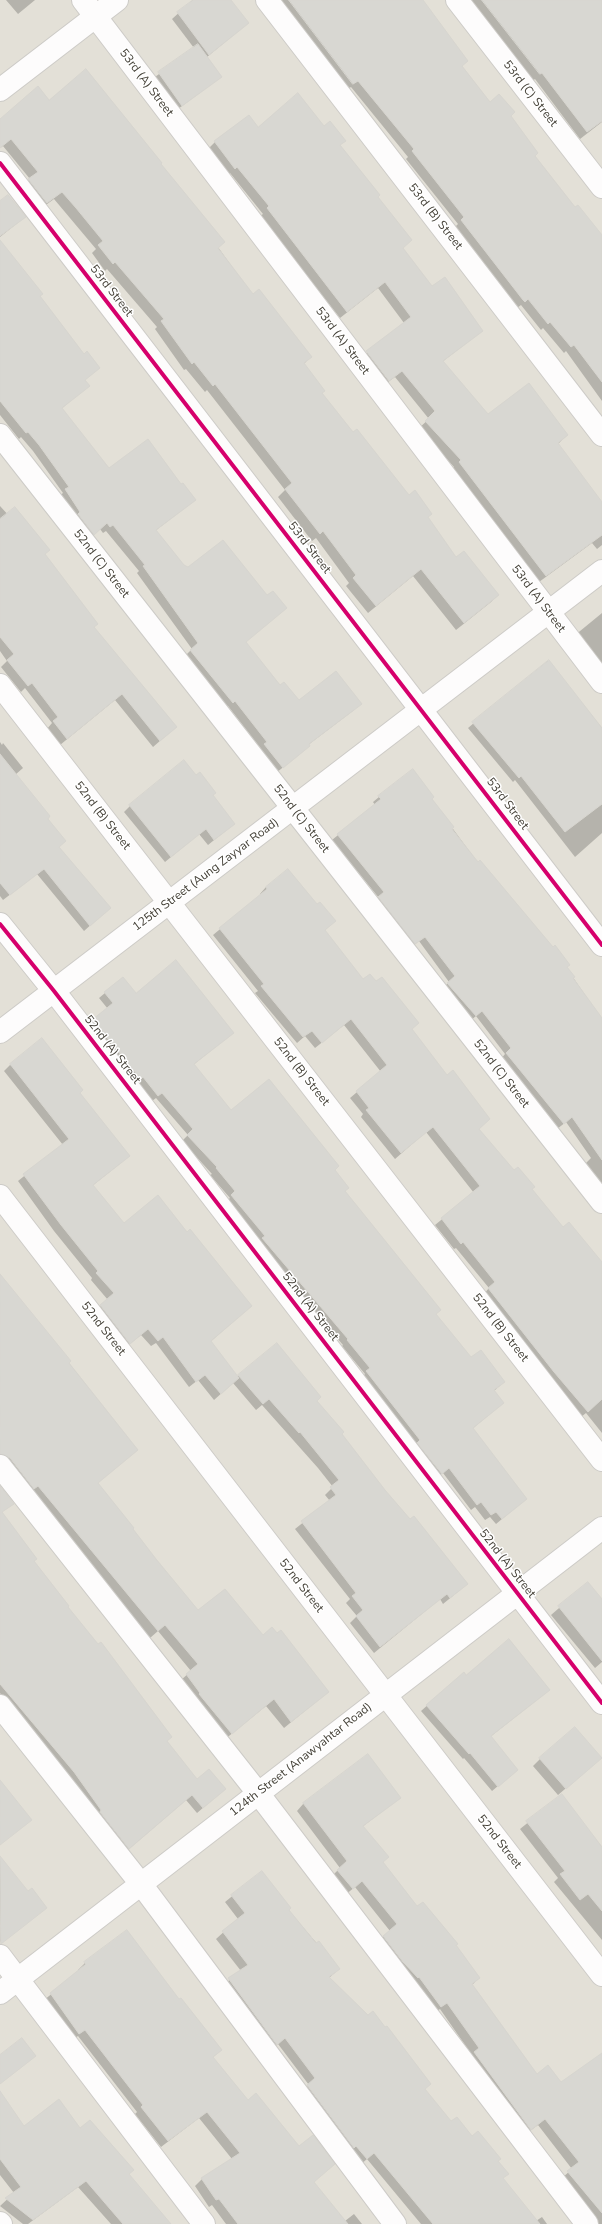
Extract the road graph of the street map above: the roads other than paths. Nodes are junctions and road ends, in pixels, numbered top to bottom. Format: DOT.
graph roads {
  1 [pos="116,0"];
  2 [pos="267,0"];
  3 [pos="457,0"];
  4 [pos="89,8"];
  5 [pos="0,90"];
  6 [pos="0,163"];
  7 [pos="602,187"];
  8 [pos="0,435"];
  9 [pos="602,435"];
  10 [pos="602,571"];
  11 [pos="548,613"];
  12 [pos="602,682"];
  13 [pos="0,685"];
  14 [pos="422,710"];
  15 [pos="292,809"];
  16 [pos="170,903"];
  17 [pos="0,924"];
  18 [pos="602,945"];
  19 [pos="54,992"];
  20 [pos="0,1032"];
  21 [pos="0,1196"];
  22 [pos="602,1202"];
  23 [pos="602,1460"];
  24 [pos="0,1466"];
  25 [pos="602,1528"];
  26 [pos="517,1593"];
  27 [pos="385,1695"];
  28 [pos="602,1703"];
  29 [pos="0,1706"];
  30 [pos="258,1793"];
  31 [pos="141,1884"];
  32 [pos="0,1956"];
  33 [pos="602,1975"];
  34 [pos="18,1979"];
  35 [pos="0,1993"];
  36 [pos="204,2224"];
  37 [pos="395,2224"];
  38 [pos="587,2224"];
  1 -- 4 [label="street"];
  2 -- 9 [label="street, 53rd (B) Street"];
  3 -- 7 [label="street, 53rd (C) Street"];
  4 -- 5 [label="street"];
  4 -- 11 [label="street, 53rd (A) Street"];
  6 -- 14 [label="street, 53rd Street"];
  8 -- 15 [label="street, 52nd (C) Street"];
  10 -- 11 [label="street, 125th Street (Aung Zayyar Road)"];
  11 -- 12 [label="street, 53rd (A) Street"];
  11 -- 14 [label="street, 125th Street (Aung Zayyar Road)"];
  13 -- 16 [label="street, 52nd (B) Street"];
  14 -- 15 [label="street, 125th Street (Aung Zayyar Road)"];
  14 -- 18 [label="street, 53rd Street"];
  15 -- 16 [label="street, 125th Street (Aung Zayyar Road)"];
  15 -- 22 [label="street, 52nd (C) Street"];
  16 -- 19 [label="street, 125th Street (Aung Zayyar Road)"];
  16 -- 23 [label="street, 52nd (B) Street"];
  17 -- 19 [label="street, 52nd (A) Street"];
  19 -- 20 [label="street, 125th Street (Aung Zayyar Road)"];
  19 -- 26 [label="street, 52nd (A) Street"];
  21 -- 27 [label="street, 52nd Street"];
  24 -- 30 [label="street"];
  25 -- 26 [label="street, 124th Street (Anawyahtar Road)"];
  26 -- 27 [label="street, 124th Street (Anawyahtar Road)"];
  26 -- 28 [label="street, 52nd (A) Street"];
  27 -- 30 [label="street, 124th Street (Anawyahtar Road)"];
  27 -- 33 [label="street, 52nd Street"];
  29 -- 31 [label="street"];
  30 -- 31 [label="street, 124th Street (Anawyahtar Road)"];
  30 -- 38 [label="street"];
  31 -- 34 [label="street, 124th Street (Anawyahtar Road)"];
  31 -- 37 [label="street"];
  32 -- 34 [label="street"];
  34 -- 35 [label="street, 124th Street (Anawyahtar Road)"];
  34 -- 36 [label="street"];
}
